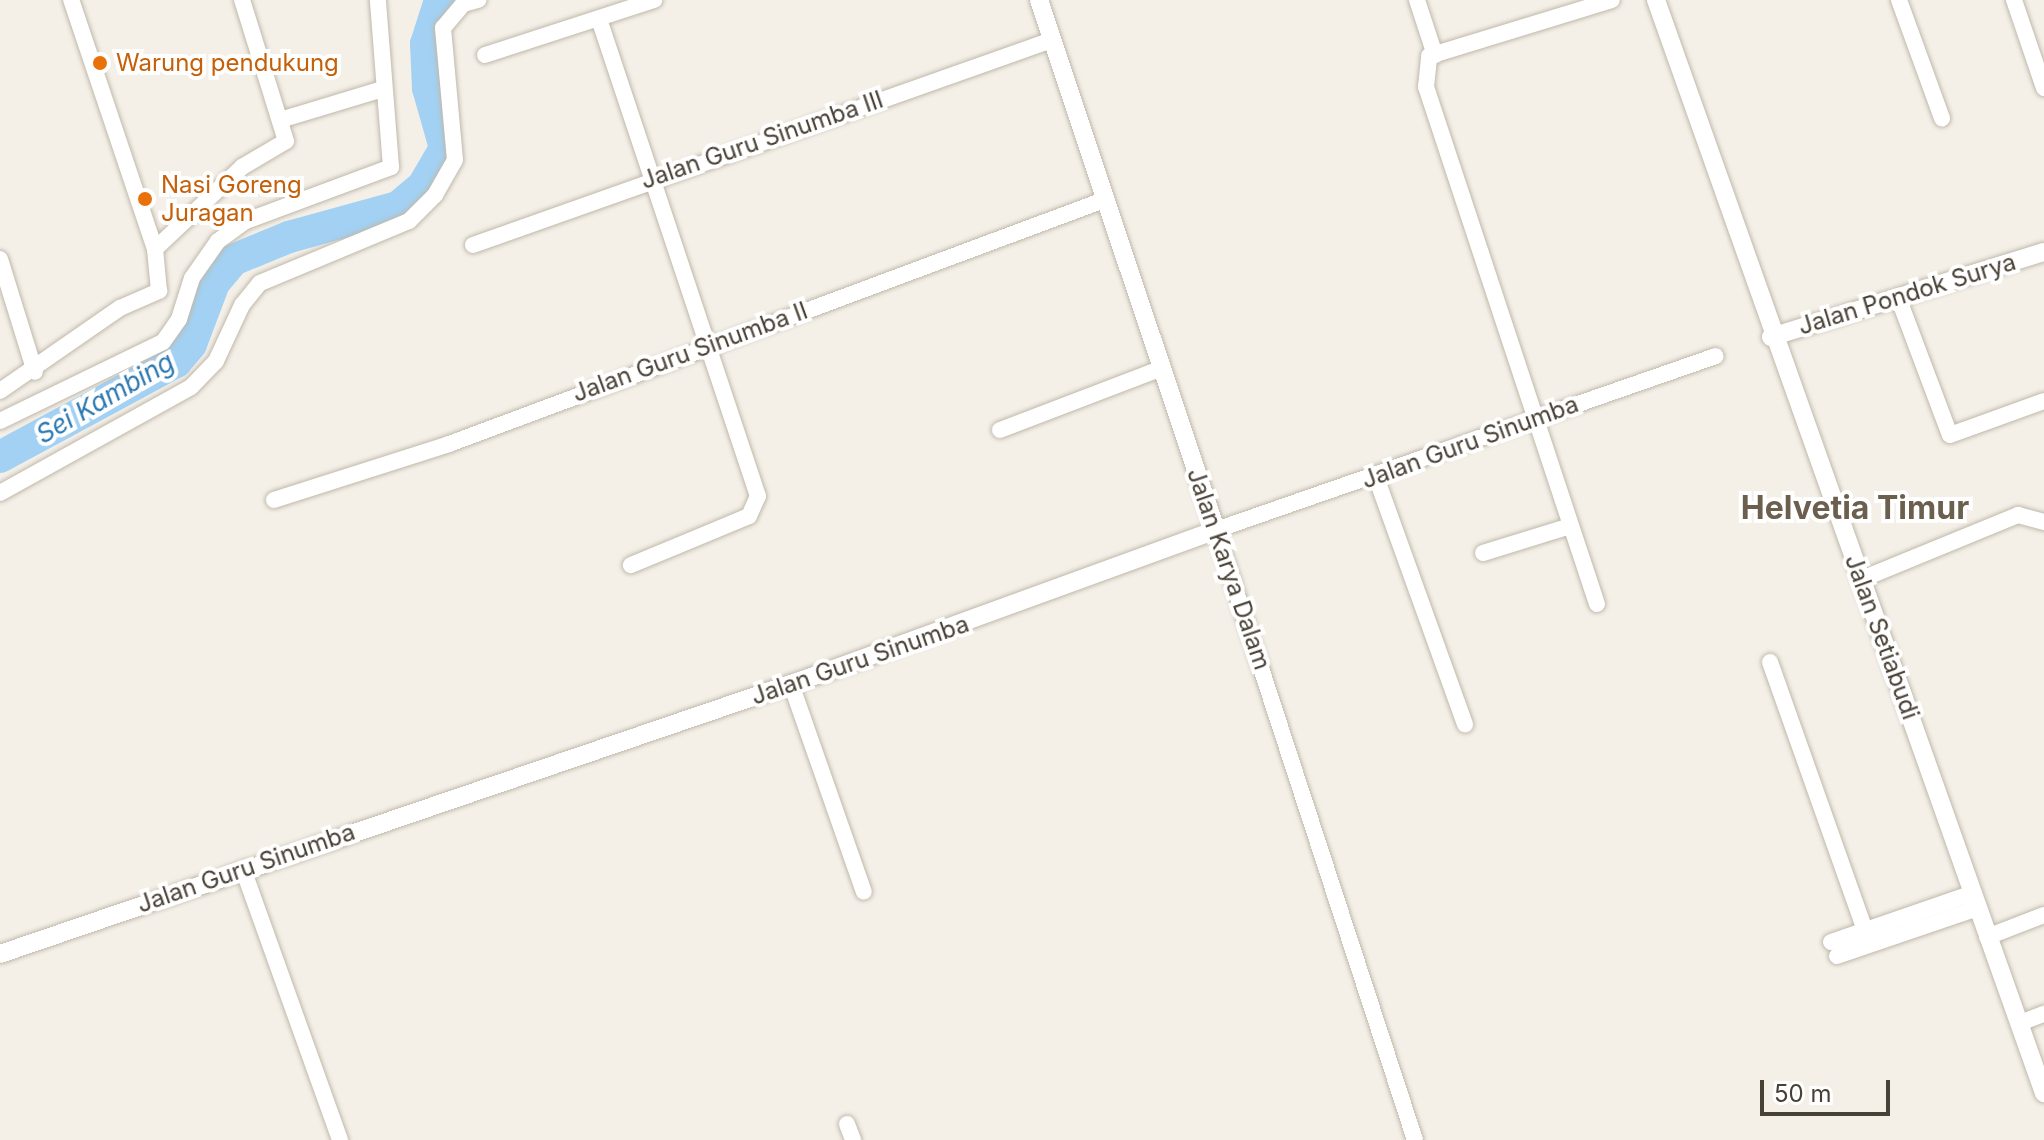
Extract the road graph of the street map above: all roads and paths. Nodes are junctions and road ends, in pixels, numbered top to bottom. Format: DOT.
graph roads {
  1 [pos="71,0"];
  2 [pos="242,0"];
  3 [pos="378,0"];
  4 [pos="478,0"];
  5 [pos="654,0"];
  6 [pos="1039,0"];
  7 [pos="1417,0"];
  8 [pos="1556,0"];
  9 [pos="1612,0"];
  10 [pos="1656,0"];
  11 [pos="1899,0"];
  12 [pos="2014,0"];
  13 [pos="1562,17"];
  14 [pos="599,19"];
  15 [pos="1052,40"];
  16 [pos="485,55"];
  17 [pos="1435,55"];
  18 [pos="2044,88"];
  19 [pos="383,89"];
  20 [pos="1942,118"];
  21 [pos="280,120"];
  22 [pos="655,176"];
  23 [pos="1104,200"];
  24 [pos="473,245"];
  25 [pos="155,249"];
  26 [pos="2044,252"];
  27 [pos="0,259"];
  28 [pos="1898,297"];
  29 [pos="1771,337"];
  30 [pos="711,344"];
  31 [pos="1716,356"];
  32 [pos="1160,369"];
  33 [pos="35,372"];
  34 [pos="0,391"];
  35 [pos="2044,401"];
  36 [pos="1534,417"];
  37 [pos="0,421"];
  38 [pos="1000,430"];
  39 [pos="1376,477"];
  40 [pos="0,493"];
  41 [pos="274,500"];
  42 [pos="2044,522"];
  43 [pos="1570,526"];
  44 [pos="1216,530"];
  45 [pos="1483,553"];
  46 [pos="631,565"];
  47 [pos="1862,579"];
  48 [pos="1597,604"];
  49 [pos="1770,662"];
  50 [pos="791,684"];
  51 [pos="1465,724"];
  52 [pos="243,869"];
  53 [pos="864,892"];
  54 [pos="1975,900"];
  55 [pos="2044,915"];
  56 [pos="1865,930"];
  57 [pos="1987,937"];
  58 [pos="0,954"];
  59 [pos="2044,1014"];
  60 [pos="2020,1023"];
  61 [pos="2044,1093"];
  62 [pos="847,1124"];
  63 [pos="340,1140"];
  64 [pos="853,1140"];
  65 [pos="1415,1140"];
  1 -- 25 [label="street"];
  2 -- 21 [label="street"];
  3 -- 19 [label="street"];
  4 -- 40 [label="street"];
  5 -- 14 [label="street"];
  6 -- 15 [label="street, Jalan Karya Dalam"];
  7 -- 17 [label="street"];
  8 -- 13 [label="street"];
  9 -- 13 [label="street"];
  10 -- 29 [label="street, Jalan Setiabudi"];
  11 -- 20 [label="street"];
  12 -- 18 [label="street"];
  13 -- 17 [label="street"];
  14 -- 16 [label="street"];
  14 -- 22 [label="street"];
  15 -- 22 [label="street, Jalan Guru Sinumba III"];
  15 -- 23 [label="street, Jalan Karya Dalam"];
  17 -- 36 [label="street"];
  19 -- 21 [label="street"];
  19 -- 37 [label="street"];
  21 -- 25 [label="street"];
  22 -- 24 [label="street, Jalan Guru Sinumba III"];
  22 -- 30 [label="street"];
  23 -- 30 [label="street, Jalan Guru Sinumba II"];
  23 -- 32 [label="street, Jalan Karya Dalam"];
  25 -- 33 [label="street"];
  26 -- 28 [label="street, Jalan Pondok Surya"];
  27 -- 33 [label="street"];
  28 -- 29 [label="street, Jalan Pondok Surya"];
  28 -- 35 [label="street"];
  29 -- 47 [label="street, Jalan Setiabudi"];
  30 -- 41 [label="street, Jalan Guru Sinumba II"];
  30 -- 46 [label="street"];
  31 -- 36 [label="street, Jalan Guru Sinumba"];
  32 -- 38 [label="street"];
  32 -- 44 [label="street, Jalan Karya Dalam"];
  33 -- 34 [label="street"];
  36 -- 39 [label="street, Jalan Guru Sinumba"];
  36 -- 43 [label="street"];
  39 -- 44 [label="street, Jalan Guru Sinumba"];
  39 -- 51 [label="street"];
  42 -- 47 [label="street"];
  43 -- 45 [label="street"];
  43 -- 48 [label="street"];
  44 -- 50 [label="street, Jalan Guru Sinumba"];
  44 -- 65 [label="street, Jalan Karya Dalam"];
  47 -- 54 [label="street, Jalan Setiabudi"];
  49 -- 56 [label="street"];
  50 -- 52 [label="street, Jalan Guru Sinumba"];
  50 -- 53 [label="street"];
  52 -- 58 [label="street, Jalan Guru Sinumba"];
  52 -- 63 [label="street"];
  54 -- 56 [label="street"];
  54 -- 56 [label="street"];
  54 -- 57 [label="street, Jalan Setiabudi"];
  55 -- 57 [label="street"];
  57 -- 60 [label="street, Jalan Setiabudi"];
  59 -- 60 [label="street"];
  60 -- 61 [label="street, Jalan Setiabudi"];
  62 -- 64 [label="street"];
}
